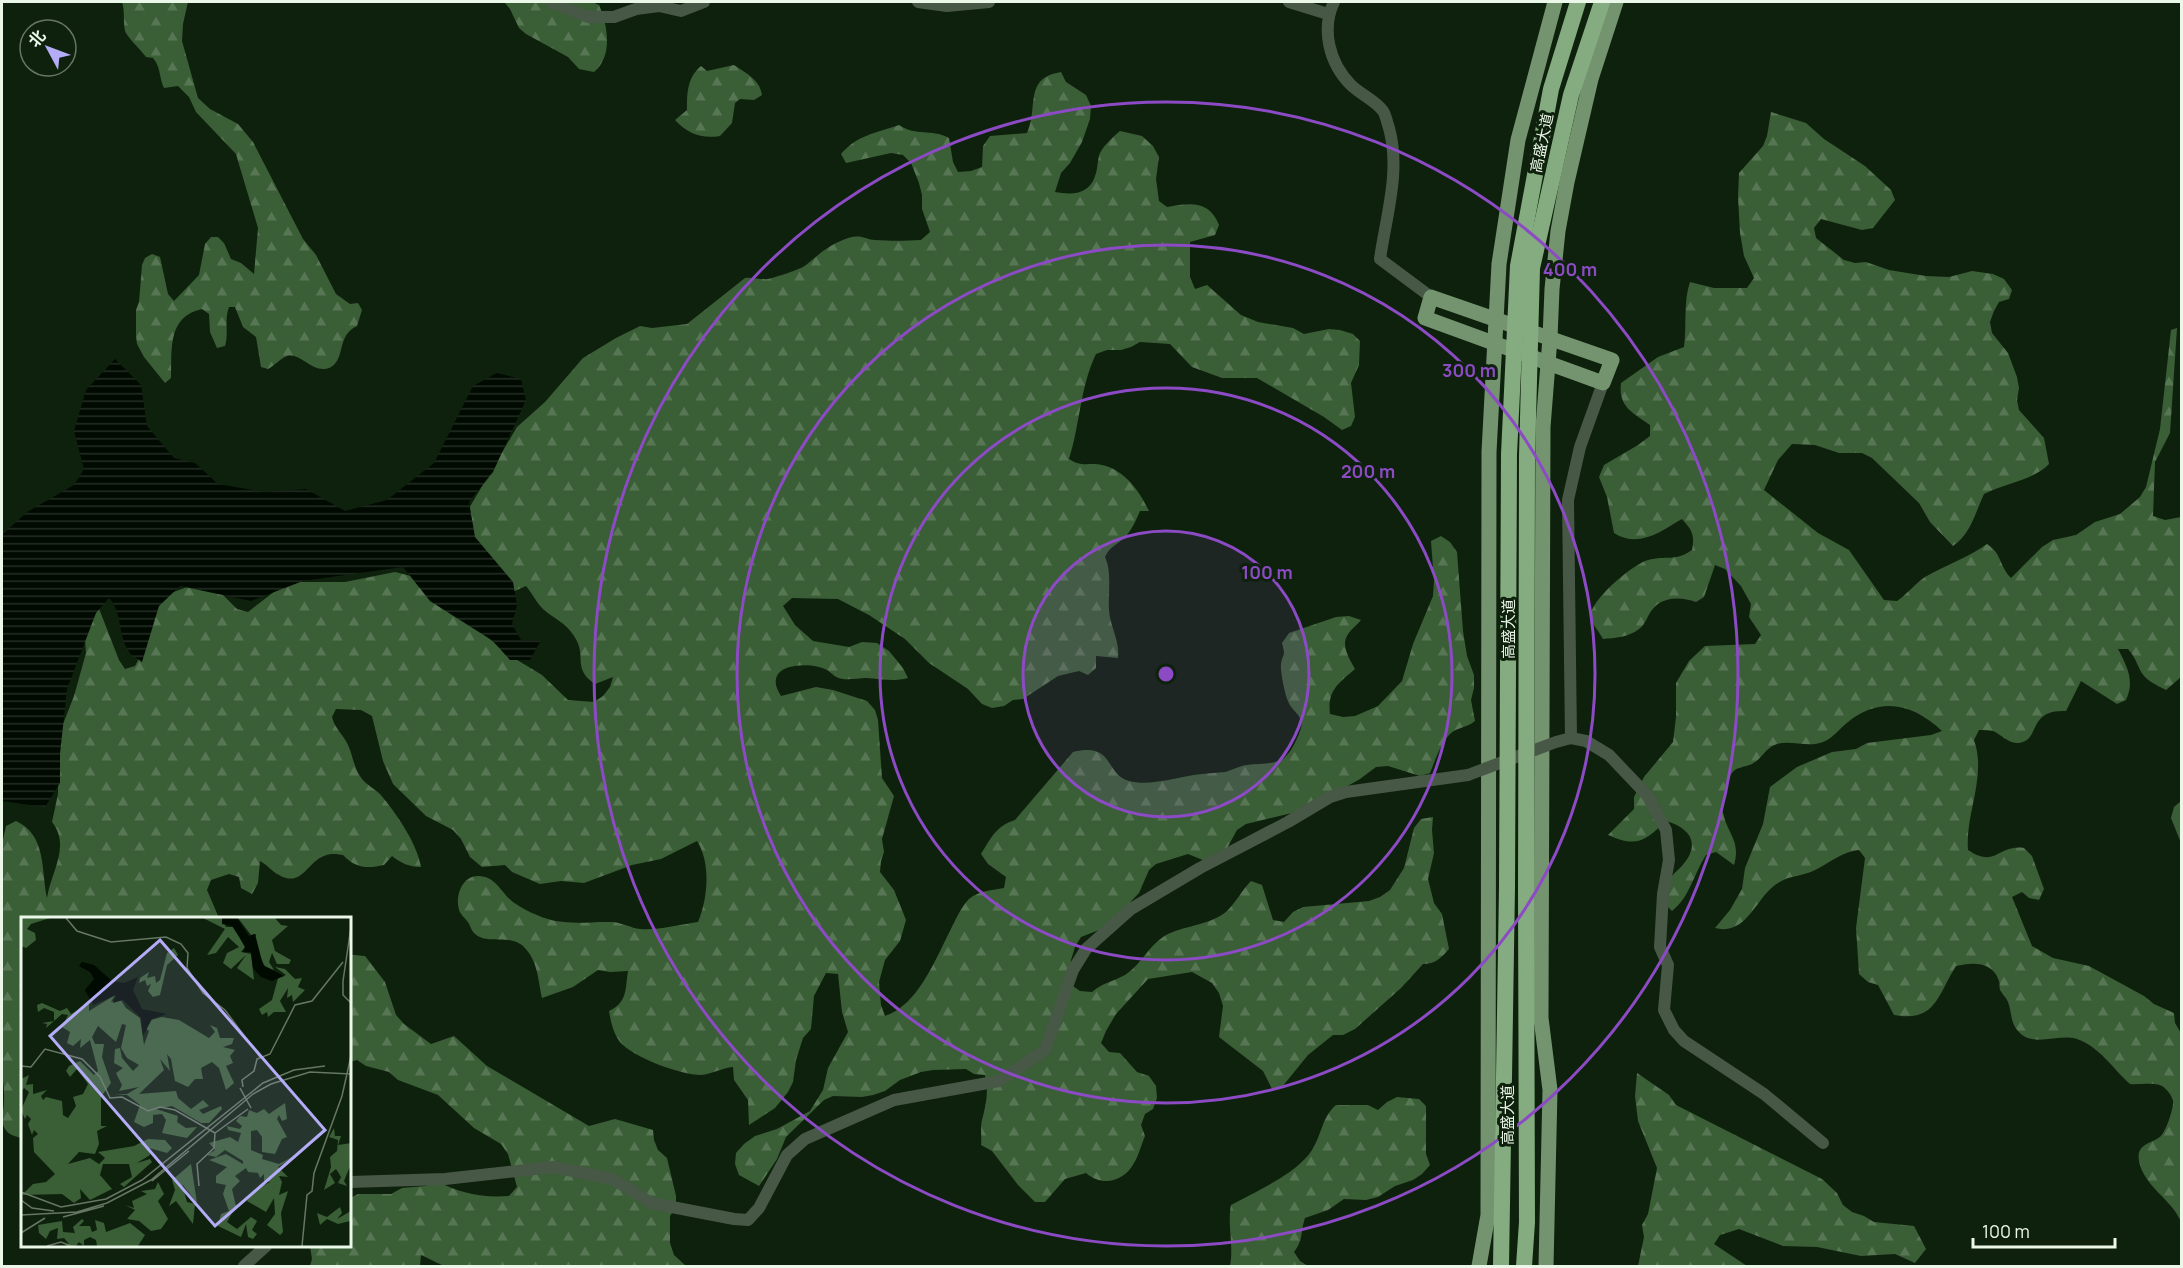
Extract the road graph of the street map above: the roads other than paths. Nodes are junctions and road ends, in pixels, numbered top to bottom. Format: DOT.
graph roads {
  1 [pos="550,2"];
  2 [pos="704,2"];
  3 [pos="918,2"];
  4 [pos="989,2"];
  5 [pos="1289,2"];
  6 [pos="1334,2"];
  7 [pos="1555,2"];
  8 [pos="1578,2"];
  9 [pos="1602,2"];
  10 [pos="1616,2"];
  11 [pos="1328,14"];
  12 [pos="1431,297"];
  13 [pos="1497,320"];
  14 [pos="1550,338"];
  15 [pos="1496,343"];
  16 [pos="1549,363"];
  17 [pos="1603,383"];
  18 [pos="1571,738"];
  19 [pos="1823,1143"];
  20 [pos="351,1182"];
  21 [pos="264,1247"];
  22 [pos="244,1266"];
  23 [pos="1479,1266"];
  24 [pos="1499,1266"];
  25 [pos="1526,1266"];
  26 [pos="1546,1266"];
  1 -- 2 [label="street"];
  3 -- 4 [label="street"];
  5 -- 11 [label="street"];
  6 -- 11 [label="street"];
  7 -- 13 [label="main road, 高盛大道"];
  8 -- 24 [label="highway, 高盛大道, bridge"];
  9 -- 25 [label="highway, 高盛大道, bridge"];
  10 -- 14 [label="main road"];
  11 -- 12 [label="street"];
  12 -- 13 [label="main road"];
  12 -- 15 [label="main road"];
  13 -- 14 [label="main road"];
  13 -- 15 [label="main road, 高盛大道"];
  14 -- 16 [label="main road"];
  14 -- 17 [label="main road"];
  15 -- 16 [label="main road"];
  15 -- 23 [label="main road, 高盛大道"];
  16 -- 17 [label="main road"];
  16 -- 26 [label="main road"];
  17 -- 18 [label="street"];
  18 -- 19 [label="street"];
  18 -- 20 [label="street, bridge"];
  21 -- 22 [label="street"];
}
